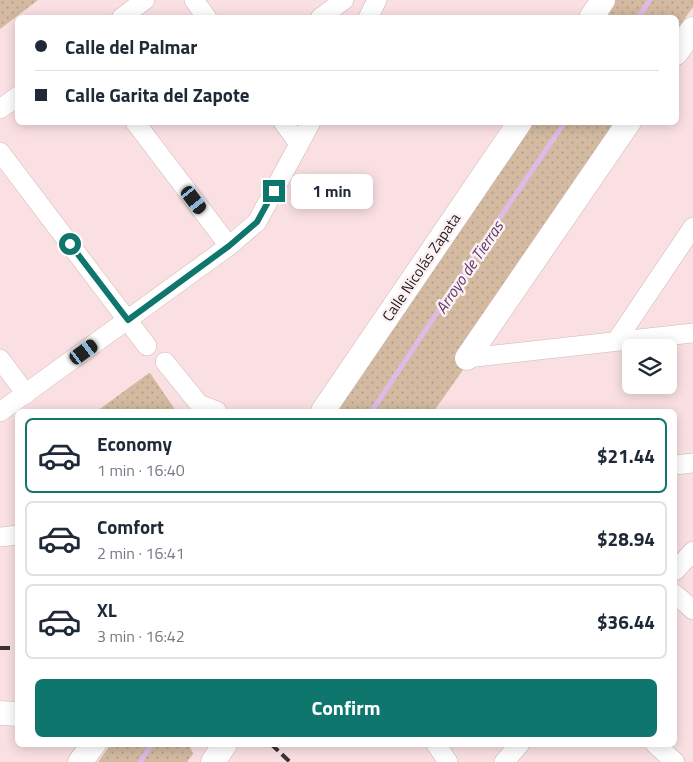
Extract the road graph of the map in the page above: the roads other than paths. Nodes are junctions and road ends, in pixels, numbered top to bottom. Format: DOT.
graph roads {
  1 [pos="145,0"];
  2 [pos="194,0"];
  3 [pos="344,0"];
  4 [pos="377,0"];
  5 [pos="603,0"];
  6 [pos="125,15"];
  7 [pos="205,15"];
  8 [pos="324,15"];
  9 [pos="370,15"];
  10 [pos="593,15"];
  11 [pos="693,29"];
  12 [pos="679,49"];
  13 [pos="15,98"];
  14 [pos="0,109"];
  15 [pos="137,125"];
  16 [pos="285,125"];
  17 [pos="309,125"];
  18 [pos="518,125"];
  19 [pos="627,125"];
  20 [pos="299,144"];
  21 [pos="0,152"];
  22 [pos="693,227"];
  23 [pos="229,246"];
  24 [pos="128,320"];
  25 [pos="693,333"];
  26 [pos="617,340"];
  27 [pos="147,346"];
  28 [pos="0,358"];
  29 [pos="467,358"];
  30 [pos="165,362"];
  31 [pos="26,394"];
  32 [pos="213,409"];
  33 [pos="324,409"];
  34 [pos="0,412"];
  35 [pos="693,463"];
  36 [pos="677,465"];
  37 [pos="15,536"];
  38 [pos="0,537"];
  39 [pos="693,551"];
  40 [pos="677,569"];
  41 [pos="677,596"];
  42 [pos="693,610"];
  43 [pos="0,713"];
  44 [pos="15,714"];
  45 [pos="92,747"];
  46 [pos="206,747"];
  47 [pos="223,747"];
  48 [pos="438,747"];
  49 [pos="517,747"];
  50 [pos="658,747"];
  51 [pos="80,762"];
  52 [pos="208,762"];
  53 [pos="213,762"];
  54 [pos="448,762"];
  55 [pos="504,762"];
  56 [pos="675,762"];
  1 -- 6 [label="street"];
  2 -- 7 [label="street"];
  3 -- 8 [label="street"];
  4 -- 9 [label="street"];
  5 -- 10 [label="street"];
  11 -- 12 [label="street"];
  13 -- 14 [label="street"];
  15 -- 23 [label="street"];
  16 -- 20 [label="street"];
  17 -- 20 [label="street"];
  18 -- 33 [label="street, Calle Nicolás Zapata"];
  19 -- 29 [label="street"];
  20 -- 23 [label="street"];
  21 -- 24 [label="street"];
  22 -- 26 [label="street"];
  23 -- 24 [label="street"];
  24 -- 27 [label="street"];
  24 -- 31 [label="street"];
  25 -- 26 [label="street"];
  26 -- 29 [label="street"];
  28 -- 31 [label="street"];
  30 -- 32 [label="street"];
  31 -- 34 [label="street"];
  35 -- 36 [label="street"];
  37 -- 38 [label="street"];
  39 -- 40 [label="street"];
  41 -- 42 [label="street"];
  43 -- 44 [label="street"];
  45 -- 51 [label="street"];
  46 -- 52 [label="street"];
  47 -- 53 [label="street"];
  48 -- 54 [label="street"];
  49 -- 55 [label="street"];
  50 -- 56 [label="street"];
}
